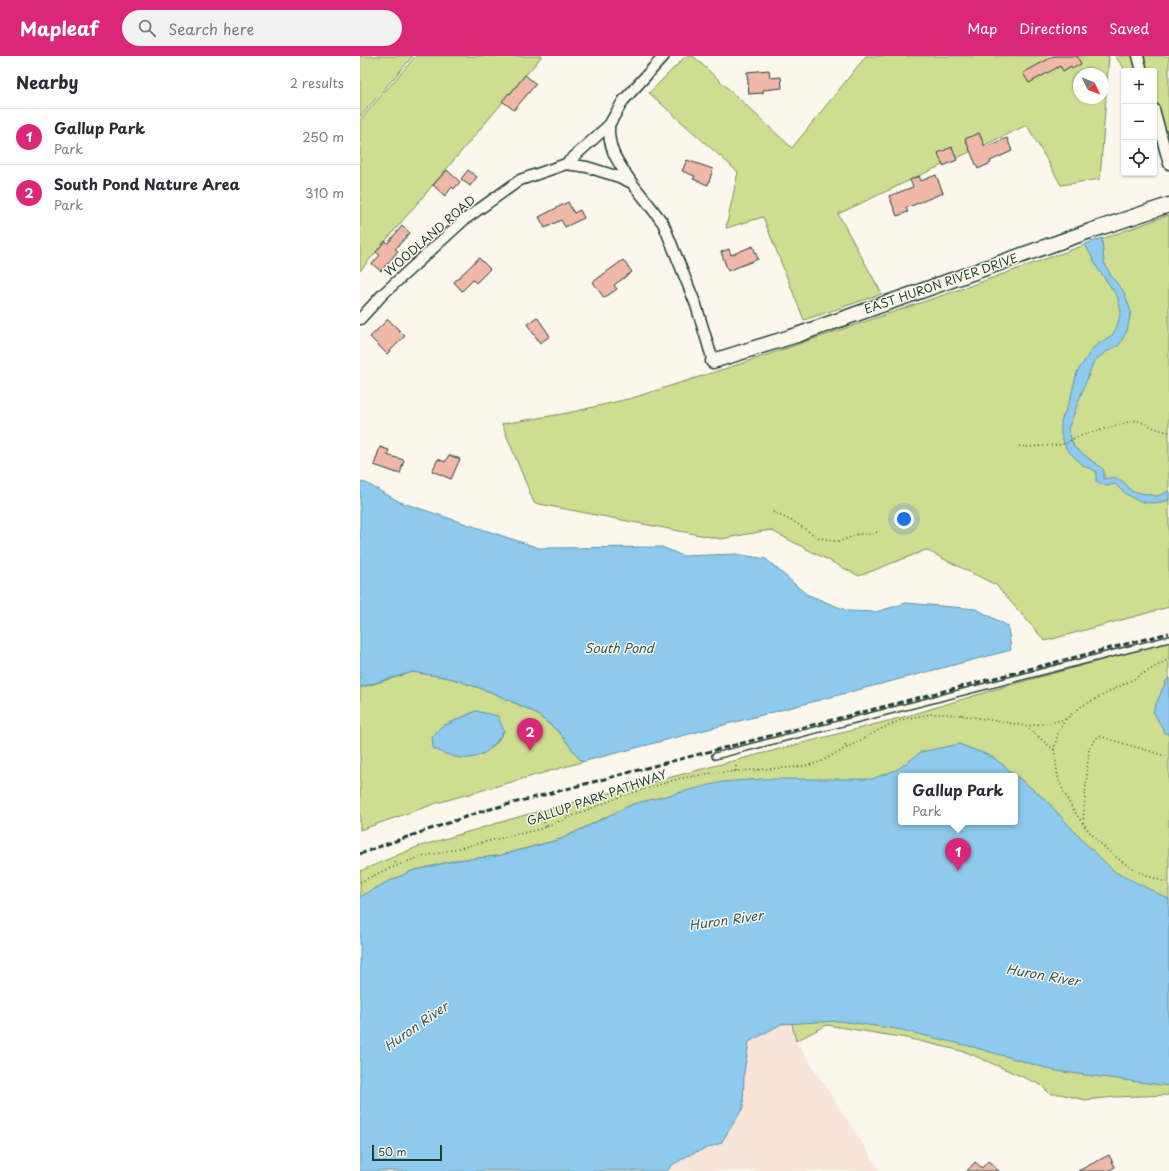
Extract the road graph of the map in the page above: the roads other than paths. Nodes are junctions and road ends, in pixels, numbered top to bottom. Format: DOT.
graph roads {
  1 [pos="664,56"];
  2 [pos="1138,56"];
  3 [pos="1141,68"];
  4 [pos="1157,120"];
  5 [pos="609,125"];
  6 [pos="566,164"];
  7 [pos="1169,164"];
  8 [pos="632,184"];
  9 [pos="1169,205"];
  10 [pos="360,319"];
  11 [pos="713,361"];
  12 [pos="1169,639"];
  13 [pos="715,756"];
  1 -- 5 [label="street, WOODLAND ROAD"];
  2 -- 3 [label="street"];
  4 -- 7 [label="street"];
  5 -- 6 [label="street, WOODLAND ROAD"];
  5 -- 8 [label="street"];
  6 -- 8 [label="street"];
  6 -- 10 [label="street, WOODLAND ROAD"];
  8 -- 11 [label="street"];
  9 -- 11 [label="main road, EAST HURON RIVER DRIVE"];
  12 -- 13 [label="lane"];
}
